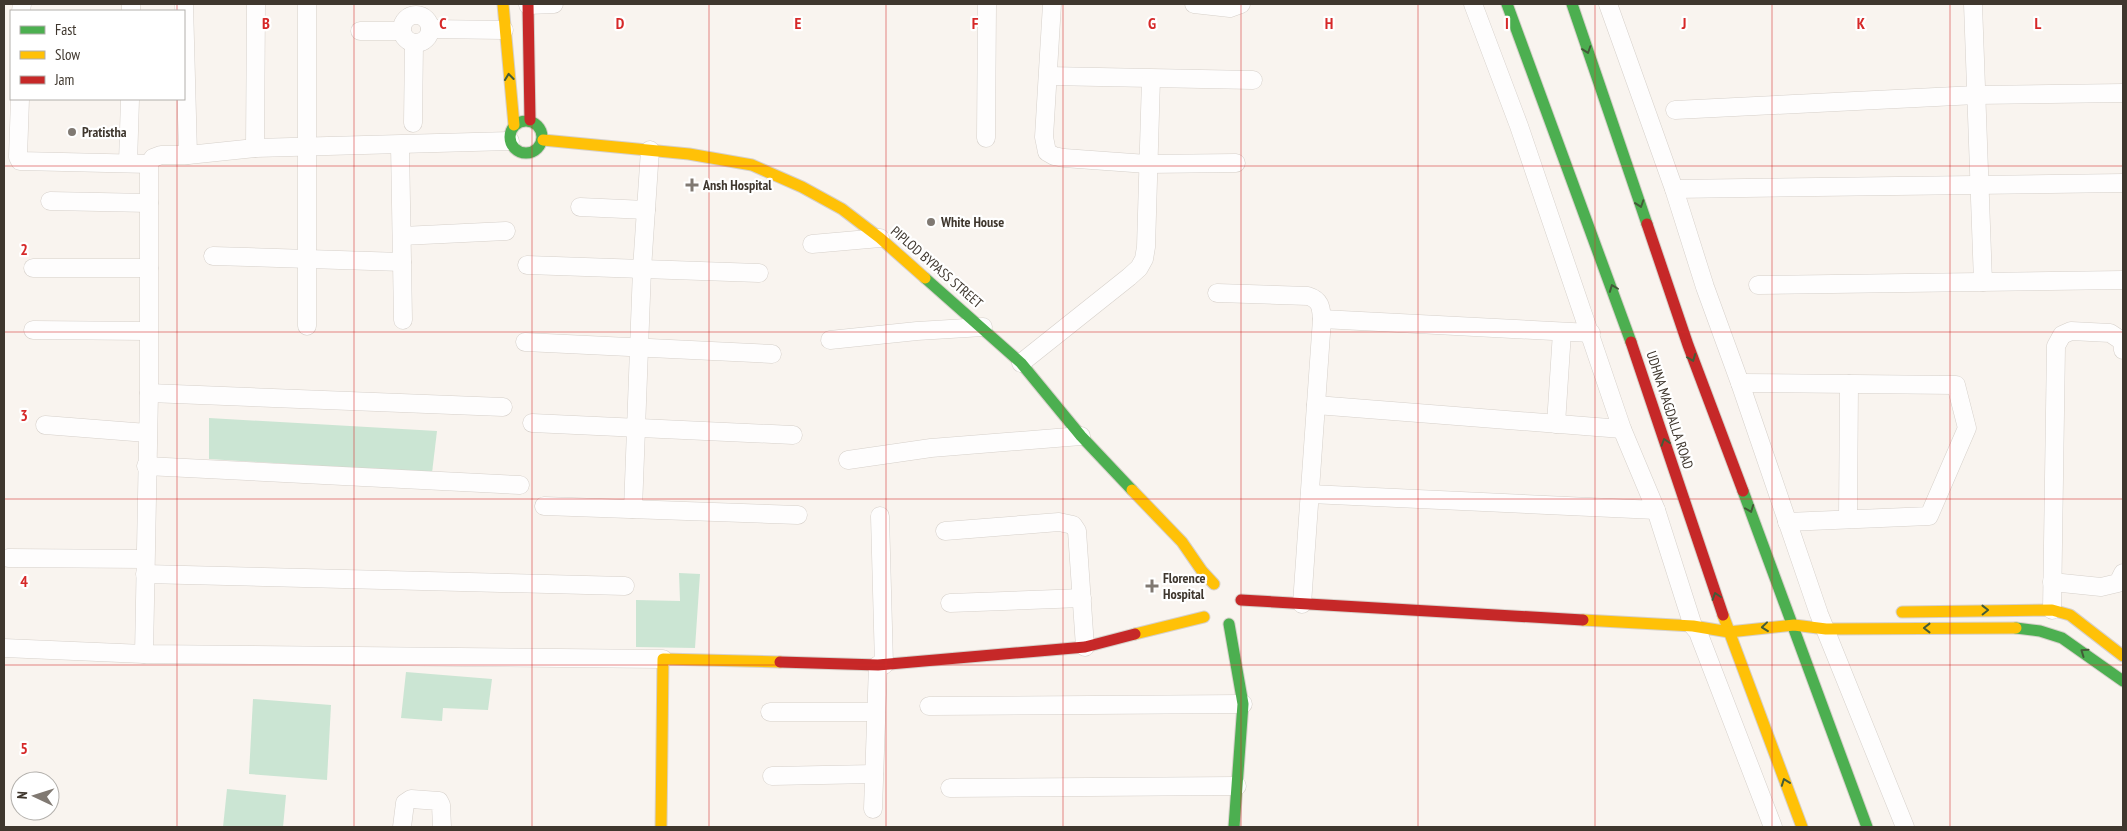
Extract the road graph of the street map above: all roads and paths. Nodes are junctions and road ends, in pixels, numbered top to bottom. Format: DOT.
graph roads {
  1 [pos="256,4"];
  2 [pos="307,4"];
  3 [pos="503,4"];
  4 [pos="528,4"];
  5 [pos="554,4"];
  6 [pos="986,4"];
  7 [pos="1052,4"];
  8 [pos="1194,4"];
  9 [pos="1241,4"];
  10 [pos="1473,4"];
  11 [pos="1507,4"];
  12 [pos="1572,4"];
  13 [pos="1608,4"];
  14 [pos="1973,4"];
  15 [pos="412,10"];
  16 [pos="430,29"];
  17 [pos="504,30"];
  18 [pos="360,31"];
  19 [pos="408,37"];
  20 [pos="185,42"];
  21 [pos="1048,76"];
  22 [pos="1150,79"];
  23 [pos="1252,80"];
  24 [pos="2123,93"];
  25 [pos="1976,95"];
  26 [pos="20,100"];
  27 [pos="130,100"];
  28 [pos="1675,110"];
  29 [pos="530,120"];
  30 [pos="413,123"];
  31 [pos="512,133"];
  32 [pos="986,138"];
  33 [pos="543,140"];
  34 [pos="400,145"];
  35 [pos="306,147"];
  36 [pos="254,148"];
  37 [pos="650,150"];
  38 [pos="188,155"];
  39 [pos="128,163"];
  40 [pos="1236,163"];
  41 [pos="149,164"];
  42 [pos="1147,164"];
  43 [pos="1979,184"];
  44 [pos="2123,184"];
  45 [pos="1674,189"];
  46 [pos="50,201"];
  47 [pos="149,203"];
  48 [pos="580,207"];
  49 [pos="646,210"];
  50 [pos="506,231"];
  51 [pos="402,236"];
  52 [pos="880,238"];
  53 [pos="812,244"];
  54 [pos="213,256"];
  55 [pos="308,260"];
  56 [pos="402,262"];
  57 [pos="526,265"];
  58 [pos="33,268"];
  59 [pos="149,268"];
  60 [pos="642,269"];
  61 [pos="760,273"];
  62 [pos="2123,280"];
  63 [pos="1983,282"];
  64 [pos="1758,285"];
  65 [pos="1218,293"];
  66 [pos="403,320"];
  67 [pos="1322,320"];
  68 [pos="307,326"];
  69 [pos="983,327"];
  70 [pos="33,330"];
  71 [pos="148,331"];
  72 [pos="1562,332"];
  73 [pos="1591,333"];
  74 [pos="830,340"];
  75 [pos="525,342"];
  76 [pos="640,348"];
  77 [pos="2123,350"];
  78 [pos="772,354"];
  79 [pos="1021,363"];
  80 [pos="1740,383"];
  81 [pos="1849,384"];
  82 [pos="149,393"];
  83 [pos="1316,405"];
  84 [pos="503,407"];
  85 [pos="532,423"];
  86 [pos="1556,424"];
  87 [pos="45,425"];
  88 [pos="637,428"];
  89 [pos="1622,429"];
  90 [pos="147,433"];
  91 [pos="792,435"];
  92 [pos="1081,436"];
  93 [pos="848,460"];
  94 [pos="146,466"];
  95 [pos="520,485"];
  96 [pos="1310,494"];
  97 [pos="544,506"];
  98 [pos="634,508"];
  99 [pos="1656,510"];
  100 [pos="798,515"];
  101 [pos="880,516"];
  102 [pos="1848,519"];
  103 [pos="1787,522"];
  104 [pos="945,531"];
  105 [pos="8,558"];
  106 [pos="145,567"];
  107 [pos="2123,573"];
  108 [pos="2052,582"];
  109 [pos="1214,584"];
  110 [pos="625,586"];
  111 [pos="1204,592"];
  112 [pos="1082,598"];
  113 [pos="1241,600"];
  114 [pos="950,604"];
  115 [pos="1302,604"];
  116 [pos="1199,605"];
  117 [pos="2052,610"];
  118 [pos="1784,612"];
  119 [pos="1886,612"];
  120 [pos="1204,617"];
  121 [pos="1824,619"];
  122 [pos="1229,624"];
  123 [pos="1729,624"];
  124 [pos="1794,625"];
  125 [pos="1693,626"];
  126 [pos="1085,647"];
  127 [pos="4,648"];
  128 [pos="144,654"];
  129 [pos="2123,656"];
  130 [pos="663,659"];
  131 [pos="881,665"];
  132 [pos="2123,681"];
  133 [pos="1244,704"];
  134 [pos="929,706"];
  135 [pos="770,712"];
  136 [pos="876,712"];
  137 [pos="874,774"];
  138 [pos="772,776"];
  139 [pos="1237,786"];
  140 [pos="950,788"];
  141 [pos="873,809"];
  142 [pos="402,827"];
  143 [pos="442,827"];
  144 [pos="660,827"];
  145 [pos="1234,827"];
  146 [pos="1773,827"];
  147 [pos="1802,827"];
  148 [pos="1867,827"];
  149 [pos="1905,827"];
  1 -- 36 [label="street"];
  2 -- 35 [label="street"];
  3 -- 17 [label="street"];
  4 -- 5 [label="street"];
  4 -- 29 [label="street"];
  6 -- 32 [label="street"];
  7 -- 21 [label="street"];
  8 -- 9 [label="street"];
  10 -- 73 [label="street"];
  123 -- 11 [label="street, UDHNA MAGDALLA ROAD, one-way"];
  12 -- 118 [label="street, one-way"];
  13 -- 45 [label="street"];
  14 -- 25 [label="street"];
  15 -- 16 [label="street"];
  15 -- 19 [label="street"];
  16 -- 17 [label="street"];
  16 -- 19 [label="street"];
  31 -- 17 [label="street, one-way"];
  18 -- 19 [label="street"];
  19 -- 30 [label="street"];
  20 -- 38 [label="street"];
  21 -- 22 [label="street"];
  21 -- 42 [label="street"];
  22 -- 23 [label="street"];
  22 -- 42 [label="street"];
  24 -- 25 [label="street"];
  25 -- 28 [label="street"];
  25 -- 43 [label="street"];
  26 -- 39 [label="street"];
  27 -- 39 [label="street"];
  29 -- 31 [label="street"];
  29 -- 33 [label="street"];
  31 -- 33 [label="street"];
  31 -- 34 [label="street"];
  33 -- 37 [label="street, PIPLOD BYPASS STREET"];
  34 -- 35 [label="street"];
  34 -- 51 [label="street"];
  35 -- 36 [label="street"];
  35 -- 55 [label="street"];
  36 -- 38 [label="street"];
  37 -- 49 [label="street"];
  37 -- 52 [label="street, PIPLOD BYPASS STREET"];
  38 -- 41 [label="street"];
  39 -- 41 [label="street"];
  40 -- 42 [label="street"];
  41 -- 47 [label="street"];
  42 -- 79 [label="street"];
  43 -- 44 [label="street"];
  43 -- 45 [label="street"];
  43 -- 63 [label="street"];
  45 -- 80 [label="street"];
  46 -- 47 [label="street"];
  47 -- 59 [label="street"];
  48 -- 49 [label="street"];
  49 -- 60 [label="street"];
  50 -- 51 [label="street"];
  51 -- 56 [label="street"];
  52 -- 53 [label="street"];
  52 -- 69 [label="street, PIPLOD BYPASS STREET"];
  54 -- 55 [label="street"];
  55 -- 56 [label="street"];
  55 -- 68 [label="street"];
  56 -- 66 [label="street"];
  57 -- 60 [label="street"];
  58 -- 59 [label="street"];
  59 -- 71 [label="street"];
  60 -- 61 [label="street"];
  60 -- 76 [label="street"];
  62 -- 63 [label="street"];
  63 -- 64 [label="street"];
  65 -- 67 [label="street"];
  67 -- 72 [label="street"];
  67 -- 83 [label="street"];
  69 -- 74 [label="street"];
  69 -- 79 [label="street, PIPLOD BYPASS STREET"];
  70 -- 71 [label="street"];
  71 -- 82 [label="street"];
  72 -- 73 [label="street"];
  72 -- 86 [label="street"];
  73 -- 89 [label="street"];
  75 -- 76 [label="street"];
  76 -- 78 [label="street"];
  76 -- 88 [label="street"];
  77 -- 108 [label="street"];
  79 -- 92 [label="street, PIPLOD BYPASS STREET"];
  80 -- 81 [label="street"];
  80 -- 103 [label="street"];
  81 -- 102 [label="street"];
  81 -- 102 [label="street"];
  82 -- 84 [label="street"];
  82 -- 90 [label="street"];
  83 -- 86 [label="street"];
  83 -- 96 [label="street"];
  85 -- 88 [label="street"];
  86 -- 89 [label="street"];
  87 -- 90 [label="street"];
  88 -- 91 [label="street"];
  88 -- 98 [label="street"];
  89 -- 99 [label="street"];
  90 -- 94 [label="street"];
  92 -- 93 [label="street"];
  92 -- 109 [label="street, PIPLOD BYPASS STREET"];
  94 -- 95 [label="street"];
  94 -- 106 [label="street"];
  96 -- 99 [label="street"];
  96 -- 115 [label="street"];
  97 -- 98 [label="street"];
  98 -- 100 [label="street"];
  99 -- 125 [label="street"];
  101 -- 131 [label="street"];
  102 -- 103 [label="street"];
  103 -- 121 [label="street"];
  104 -- 112 [label="street"];
  105 -- 106 [label="street"];
  106 -- 110 [label="street"];
  106 -- 128 [label="street"];
  107 -- 108 [label="street"];
  108 -- 117 [label="street"];
  109 -- 111 [label="street"];
  109 -- 113 [label="street"];
  112 -- 114 [label="street"];
  112 -- 126 [label="street"];
  113 -- 115 [label="street"];
  113 -- 122 [label="street"];
  115 -- 125 [label="street"];
  116 -- 120 [label="street"];
  119 -- 117 [label="street, one-way"];
  117 -- 129 [label="street"];
  118 -- 121 [label="street"];
  118 -- 124 [label="street"];
  120 -- 122 [label="street"];
  120 -- 126 [label="street"];
  121 -- 124 [label="street"];
  132 -- 121 [label="street, one-way"];
  121 -- 149 [label="street"];
  122 -- 133 [label="street"];
  124 -- 123 [label="street, one-way"];
  123 -- 125 [label="street"];
  147 -- 123 [label="street, UDHNA MAGDALLA ROAD, one-way"];
  124 -- 148 [label="street"];
  125 -- 146 [label="street"];
  126 -- 131 [label="street"];
  127 -- 128 [label="street"];
  128 -- 130 [label="street"];
  130 -- 131 [label="street"];
  130 -- 144 [label="street"];
  131 -- 136 [label="street"];
  133 -- 134 [label="street"];
  133 -- 139 [label="street"];
  135 -- 136 [label="street"];
  136 -- 137 [label="street"];
  137 -- 138 [label="street"];
  137 -- 141 [label="street"];
  139 -- 140 [label="street"];
  139 -- 145 [label="street"];
  142 -- 143 [label="street"];
}
